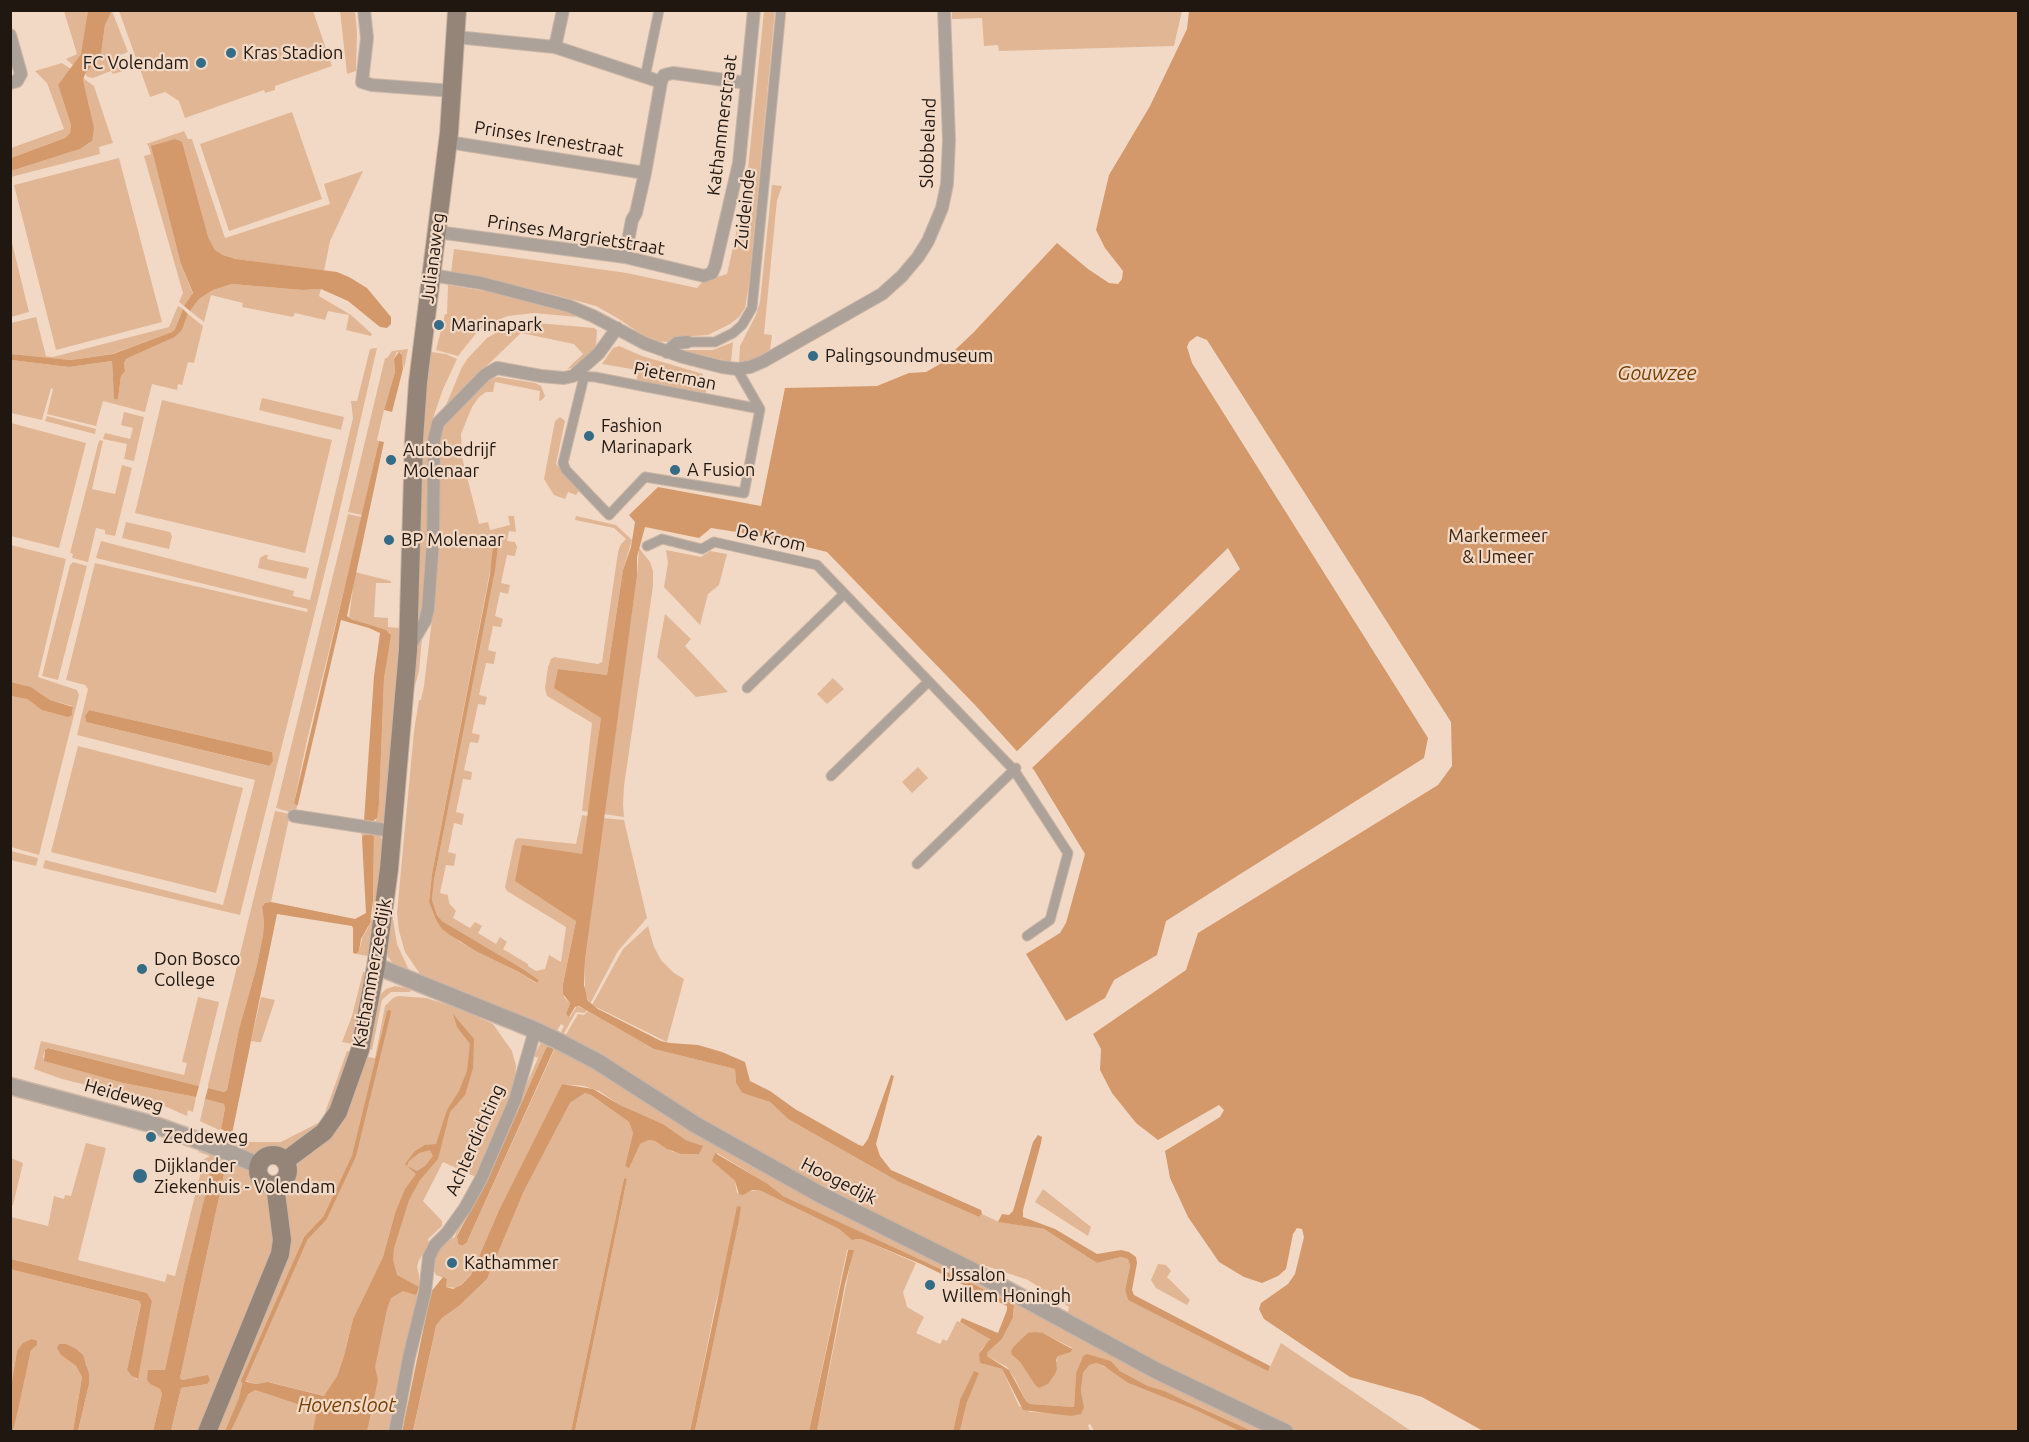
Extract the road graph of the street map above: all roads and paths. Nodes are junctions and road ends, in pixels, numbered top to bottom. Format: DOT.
graph roads {
  1 [pos="364,10"];
  2 [pos="457,10"];
  3 [pos="563,10"];
  4 [pos="659,10"];
  5 [pos="754,10"];
  6 [pos="781,10"];
  7 [pos="944,10"];
  8 [pos="10,34"];
  9 [pos="456,37"];
  10 [pos="555,47"];
  11 [pos="645,77"];
  12 [pos="661,82"];
  13 [pos="10,83"];
  14 [pos="747,83"];
  15 [pos="453,91"];
  16 [pos="448,142"];
  17 [pos="645,173"];
  18 [pos="437,232"];
  19 [pos="625,257"];
  20 [pos="431,275"];
  21 [pos="708,275"];
  22 [pos="617,328"];
  23 [pos="687,342"];
  24 [pos="667,352"];
  25 [pos="737,369"];
  26 [pos="579,376"];
  27 [pos="760,409"];
  28 [pos="647,546"];
  29 [pos="844,594"];
  30 [pos="408,650"];
  31 [pos="928,682"];
  32 [pos="747,688"];
  33 [pos="1016,768"];
  34 [pos="831,776"];
  35 [pos="294,816"];
  36 [pos="392,831"];
  37 [pos="917,864"];
  38 [pos="1027,936"];
  39 [pos="376,966"];
  40 [pos="535,1030"];
  41 [pos="10,1086"];
  42 [pos="285,1161"];
  43 [pos="258,1165"];
  44 [pos="275,1185"];
  45 [pos="207,1431"];
  46 [pos="395,1431"];
  47 [pos="1285,1431"];
  1 -- 15 [label="street"];
  2 -- 9 [label="main road, Julianaweg"];
  3 -- 10 [label="street"];
  4 -- 11 [label="street"];
  5 -- 14 [label="street, Kathammerstraat"];
  6 -- 23 [label="street, Zuideinde"];
  7 -- 25 [label="street, Slobbeland"];
  8 -- 13 [label="street"];
  9 -- 10 [label="street"];
  9 -- 15 [label="main road, Julianaweg"];
  10 -- 11 [label="street"];
  11 -- 12 [label="street"];
  12 -- 14 [label="street"];
  12 -- 17 [label="street"];
  14 -- 21 [label="street, Kathammerstraat"];
  15 -- 16 [label="main road, Julianaweg"];
  16 -- 17 [label="street, Prinses Irenestraat"];
  16 -- 18 [label="main road, Julianaweg"];
  17 -- 19 [label="street"];
  18 -- 19 [label="street, Prinses Margrietstraat"];
  18 -- 20 [label="main road, Julianaweg"];
  19 -- 21 [label="street, Prinses Margrietstraat"];
  20 -- 22 [label="street"];
  20 -- 30 [label="main road, Julianaweg"];
  22 -- 24 [label="street"];
  22 -- 26 [label="street"];
  23 -- 24 [label="street, Zuideinde"];
  24 -- 25 [label="street, Slobbeland"];
  25 -- 27 [label="street, Pieterman"];
  26 -- 27 [label="street, Pieterman"];
  26 -- 27 [label="street"];
  26 -- 30 [label="street"];
  28 -- 29 [label="street, De Krom"];
  29 -- 31 [label="street, De Krom"];
  29 -- 32 [label="street"];
  30 -- 36 [label="main road, Kathammerzeedijk"];
  31 -- 33 [label="street, De Krom"];
  31 -- 34 [label="street"];
  33 -- 37 [label="street"];
  33 -- 38 [label="street, De Krom"];
  35 -- 36 [label="street"];
  36 -- 39 [label="main road, Kathammerzeedijk"];
  39 -- 40 [label="street, Hoogedijk"];
  39 -- 42 [label="main road, Kathammerzeedijk"];
  40 -- 46 [label="street, Achterdichting"];
  40 -- 47 [label="street, Hoogedijk"];
  41 -- 43 [label="street, Heideweg"];
  42 -- 43 [label="main road"];
  42 -- 44 [label="main road"];
  43 -- 44 [label="main road"];
  44 -- 45 [label="main road"];
}
